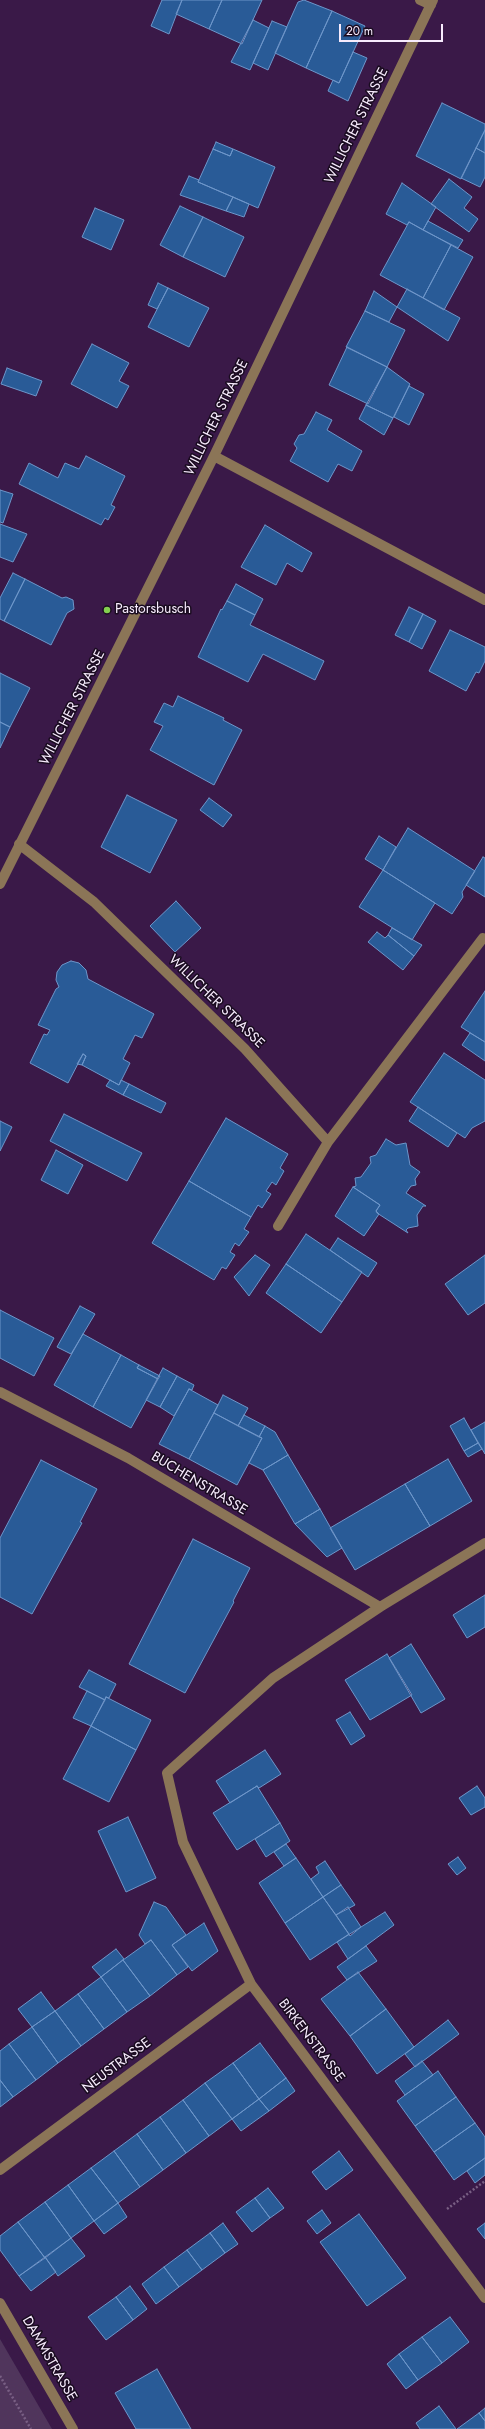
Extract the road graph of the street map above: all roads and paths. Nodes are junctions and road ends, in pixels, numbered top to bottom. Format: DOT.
graph roads {
  1 [pos="420,0"];
  2 [pos="432,2"];
  3 [pos="214,456"];
  4 [pos="485,600"];
  5 [pos="20,844"];
  6 [pos="0,884"];
  7 [pos="483,938"];
  8 [pos="328,1142"];
  9 [pos="278,1226"];
  10 [pos="0,1392"];
  11 [pos="485,1543"];
  12 [pos="380,1607"];
  13 [pos="251,1984"];
  14 [pos="0,2170"];
  15 [pos="485,2181"];
  16 [pos="429,2222"];
  17 [pos="485,2298"];
  18 [pos="0,2303"];
  19 [pos="0,2376"];
  20 [pos="31,2429"];
  21 [pos="73,2429"];
  1 -- 2 [label="street"];
  2 -- 3 [label="street, WILLICHER STRASSE"];
  3 -- 4 [label="street"];
  3 -- 5 [label="street, WILLICHER STRASSE"];
  5 -- 6 [label="street, WILLICHER STRASSE"];
  5 -- 8 [label="street, WILLICHER STRASSE"];
  7 -- 8 [label="street"];
  8 -- 9 [label="street"];
  10 -- 12 [label="street, BUCHENSTRASSE"];
  11 -- 12 [label="street"];
  12 -- 13 [label="street, BIRKENSTRASSE"];
  13 -- 14 [label="street, NEUSTRASSE"];
  13 -- 16 [label="street, BIRKENSTRASSE"];
  15 -- 16 [label="path"];
  16 -- 17 [label="street, BIRKENSTRASSE"];
  18 -- 21 [label="street, DAMMSTRASSE"];
  19 -- 20 [label="path"];
}
